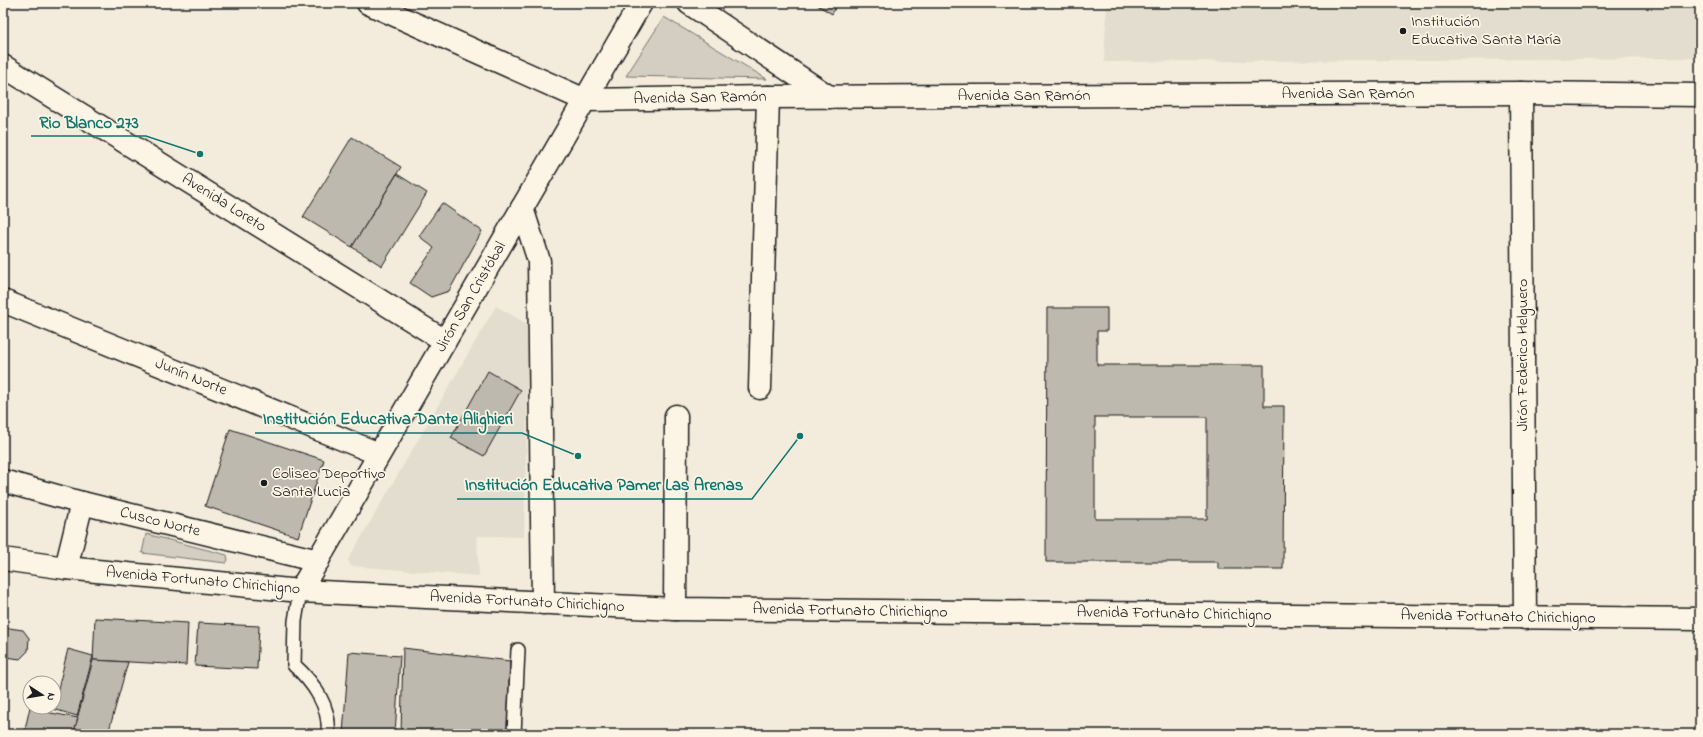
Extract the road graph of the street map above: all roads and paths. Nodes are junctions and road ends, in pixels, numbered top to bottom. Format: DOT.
graph roads {
  1 [pos="368,3"];
  2 [pos="641,3"];
  3 [pos="690,3"];
  4 [pos="3,66"];
  5 [pos="1521,93"];
  6 [pos="1700,95"];
  7 [pos="768,97"];
  8 [pos="829,97"];
  9 [pos="585,100"];
  10 [pos="522,208"];
  11 [pos="3,301"];
  12 [pos="445,341"];
  13 [pos="760,388"];
  14 [pos="676,416"];
  15 [pos="379,454"];
  16 [pos="3,481"];
  17 [pos="82,503"];
  18 [pos="3,559"];
  19 [pos="318,561"];
  20 [pos="66,568"];
  21 [pos="300,591"];
  22 [pos="543,603"];
  23 [pos="675,609"];
  24 [pos="1525,618"];
  25 [pos="1700,619"];
  26 [pos="518,650"];
  27 [pos="328,734"];
  28 [pos="514,734"];
  1 -- 9 [label="street, Avenida San Ramón"];
  2 -- 9 [label="street, Jirón San Cristóbal"];
  3 -- 8 [label="street"];
  4 -- 12 [label="street, Avenida Loreto"];
  5 -- 6 [label="street, Avenida San Ramón"];
  5 -- 8 [label="street, Avenida San Ramón"];
  5 -- 24 [label="street, Jirón Federico Helguero"];
  7 -- 8 [label="street, Avenida San Ramón"];
  7 -- 9 [label="street, Avenida San Ramón"];
  7 -- 13 [label="street"];
  9 -- 10 [label="street, Jirón San Cristóbal"];
  10 -- 12 [label="street, Jirón San Cristóbal"];
  10 -- 22 [label="street"];
  11 -- 15 [label="street, Junín Norte"];
  12 -- 15 [label="street, Jirón San Cristóbal"];
  14 -- 23 [label="street"];
  15 -- 19 [label="street, Jirón San Cristóbal"];
  16 -- 17 [label="street, Cusco Norte"];
  17 -- 19 [label="street, Cusco Norte"];
  17 -- 20 [label="street"];
  18 -- 20 [label="street, Avenida Fortunato Chirichigno"];
  19 -- 21 [label="street, Jirón San Cristóbal"];
  20 -- 21 [label="street, Avenida Fortunato Chirichigno"];
  21 -- 22 [label="street, Avenida Fortunato Chirichigno"];
  21 -- 27 [label="lane"];
  22 -- 23 [label="street, Avenida Fortunato Chirichigno"];
  23 -- 24 [label="street, Avenida Fortunato Chirichigno"];
  24 -- 25 [label="street, Avenida Fortunato Chirichigno"];
  26 -- 28 [label="lane"];
}
